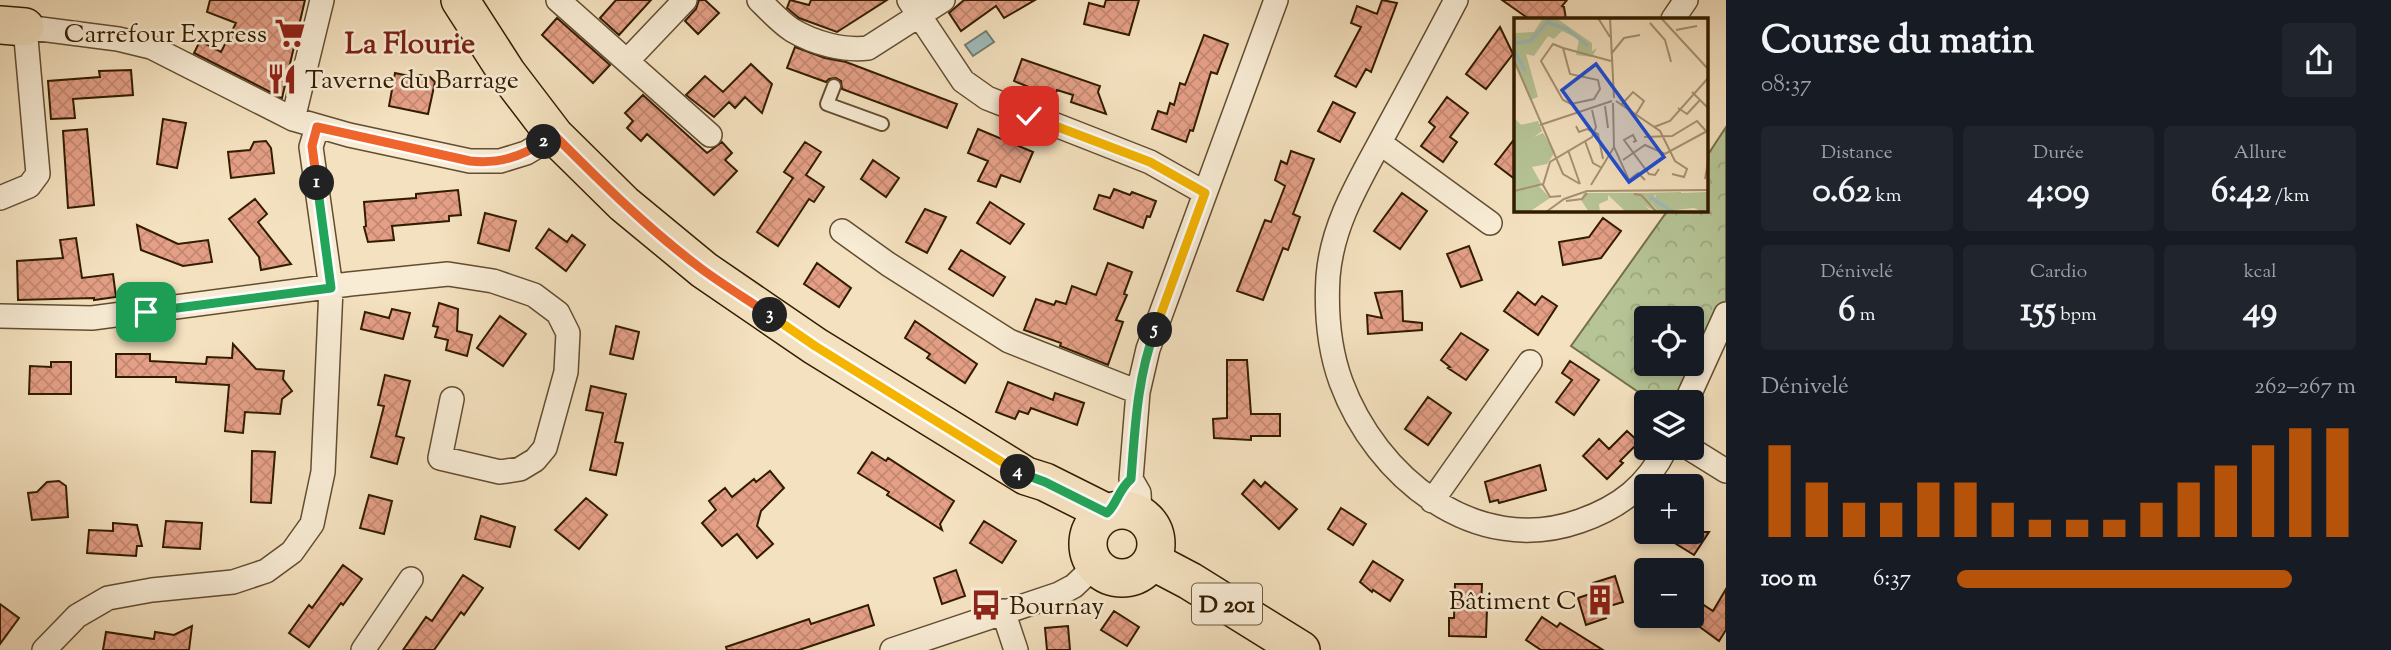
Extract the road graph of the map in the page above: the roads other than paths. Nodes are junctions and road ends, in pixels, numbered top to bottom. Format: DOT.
graph roads {
  1 [pos="321,0"];
  2 [pos="460,0"];
  3 [pos="558,0"];
  4 [pos="684,0"];
  5 [pos="759,0"];
  6 [pos="943,0"];
  7 [pos="1276,0"];
  8 [pos="1456,0"];
  9 [pos="1686,0"];
  10 [pos="914,8"];
  11 [pos="1674,18"];
  12 [pos="13,26"];
  13 [pos="626,61"];
  14 [pos="835,86"];
  15 [pos="293,119"];
  16 [pos="882,124"];
  17 [pos="317,127"];
  18 [pos="710,135"];
  19 [pos="555,136"];
  20 [pos="1380,143"];
  21 [pos="1205,193"];
  22 [pos="0,198"];
  23 [pos="1490,223"];
  24 [pos="842,231"];
  25 [pos="331,288"];
  26 [pos="1726,314"];
  27 [pos="0,316"];
  28 [pos="1530,362"];
  29 [pos="1691,390"];
  30 [pos="1139,392"];
  31 [pos="452,400"];
  32 [pos="1704,457"];
  33 [pos="1660,460"];
  34 [pos="1726,471"];
  35 [pos="1432,501"];
  36 [pos="1108,528"];
  37 [pos="1152,561"];
  38 [pos="411,579"];
  39 [pos="1003,611"];
  40 [pos="44,650"];
  41 [pos="363,650"];
  42 [pos="892,650"];
  43 [pos="1016,650"];
  44 [pos="1301,650"];
  1 -- 15 [label="street"];
  2 -- 19 [label="main road"];
  3 -- 13 [label="street"];
  4 -- 13 [label="street"];
  5 -- 10 [label="street"];
  6 -- 10 [label="street"];
  7 -- 21 [label="street"];
  8 -- 20 [label="street"];
  9 -- 11 [label="street"];
  10 -- 21 [label="street"];
  12 -- 15 [label="street"];
  12 -- 22 [label="street"];
  13 -- 18 [label="street"];
  14 -- 16 [label="lane"];
  15 -- 17 [label="street"];
  17 -- 19 [label="street"];
  17 -- 25 [label="street"];
  19 -- 36 [label="main road"];
  20 -- 23 [label="street"];
  20 -- 35 [label="street"];
  21 -- 30 [label="street"];
  24 -- 30 [label="street"];
  25 -- 27 [label="street"];
  25 -- 31 [label="street"];
  25 -- 40 [label="street"];
  26 -- 29 [label="street"];
  28 -- 35 [label="street"];
  30 -- 36 [label="street"];
  32 -- 34 [label="street"];
  33 -- 35 [label="street"];
  36 -- 37 [label="main road"];
  36 -- 37 [label="main road"];
  36 -- 39 [label="street"];
  37 -- 44 [label="main road, D 201"];
  38 -- 41 [label="street"];
  39 -- 42 [label="street"];
  39 -- 43 [label="street"];
}
